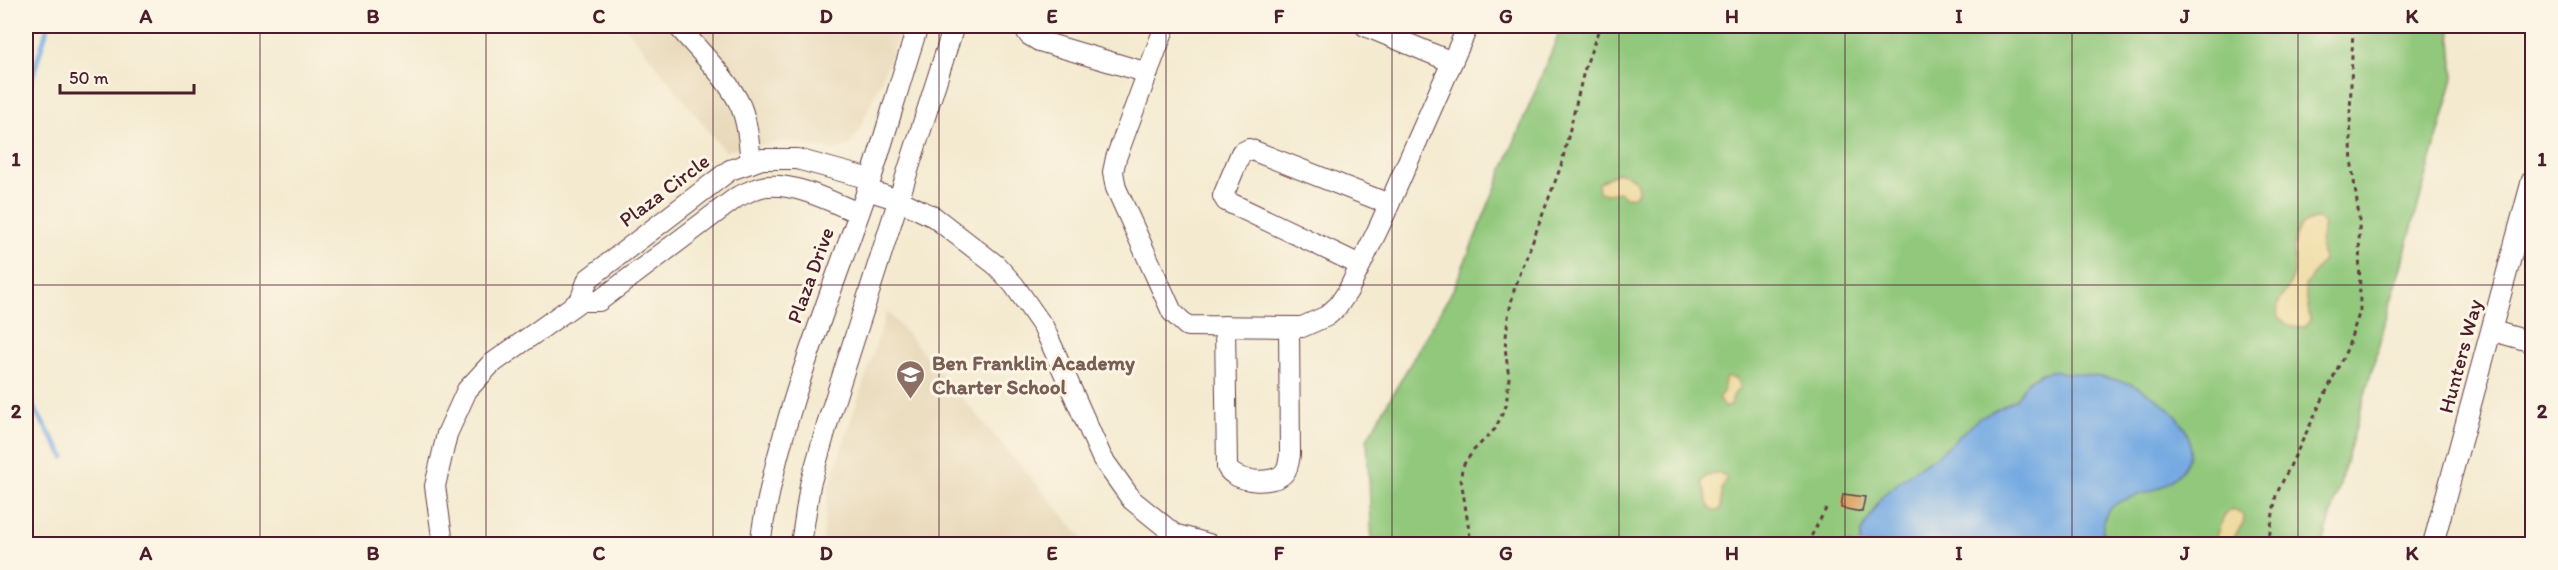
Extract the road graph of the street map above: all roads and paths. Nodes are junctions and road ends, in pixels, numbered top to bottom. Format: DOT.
graph roads {
  1 [pos="678,26"];
  2 [pos="918,26"];
  3 [pos="954,26"];
  4 [pos="1023,26"];
  5 [pos="1165,26"];
  6 [pos="1365,26"];
  7 [pos="1468,26"];
  8 [pos="1600,26"];
  9 [pos="2353,26"];
  10 [pos="1452,62"];
  11 [pos="1148,73"];
  12 [pos="752,163"];
  13 [pos="2532,180"];
  14 [pos="869,184"];
  15 [pos="899,200"];
  16 [pos="1389,204"];
  17 [pos="859,213"];
  18 [pos="1360,265"];
  19 [pos="580,301"];
  20 [pos="1225,326"];
  21 [pos="1289,327"];
  22 [pos="2493,331"];
  23 [pos="2532,342"];
  24 [pos="1828,505"];
  25 [pos="443,544"];
  26 [pos="760,544"];
  27 [pos="801,544"];
  28 [pos="1209,544"];
  29 [pos="1475,544"];
  30 [pos="1807,544"];
  31 [pos="2268,544"];
  32 [pos="2433,544"];
  1 -- 12 [label="street"];
  2 -- 14 [label="street, Plaza Drive"];
  3 -- 15 [label="street"];
  4 -- 11 [label="street"];
  5 -- 11 [label="street"];
  6 -- 10 [label="street"];
  7 -- 10 [label="street"];
  8 -- 29 [label="path"];
  9 -- 31 [label="path"];
  10 -- 16 [label="street"];
  11 -- 20 [label="street"];
  12 -- 14 [label="street, Plaza Circle"];
  12 -- 19 [label="street, Plaza Circle"];
  13 -- 22 [label="street, Hunters Way"];
  14 -- 15 [label="street, Plaza Circle"];
  14 -- 17 [label="street, Plaza Drive"];
  15 -- 27 [label="street"];
  15 -- 28 [label="street, Plaza Circle"];
  16 -- 18 [label="street"];
  16 -- 18 [label="street"];
  17 -- 19 [label="street, Plaza Circle"];
  17 -- 26 [label="street, Plaza Drive"];
  18 -- 21 [label="street"];
  19 -- 25 [label="street, Plaza Circle"];
  20 -- 21 [label="street"];
  20 -- 21 [label="street"];
  22 -- 23 [label="street"];
  22 -- 32 [label="street, Hunters Way"];
  24 -- 30 [label="path"];
}
